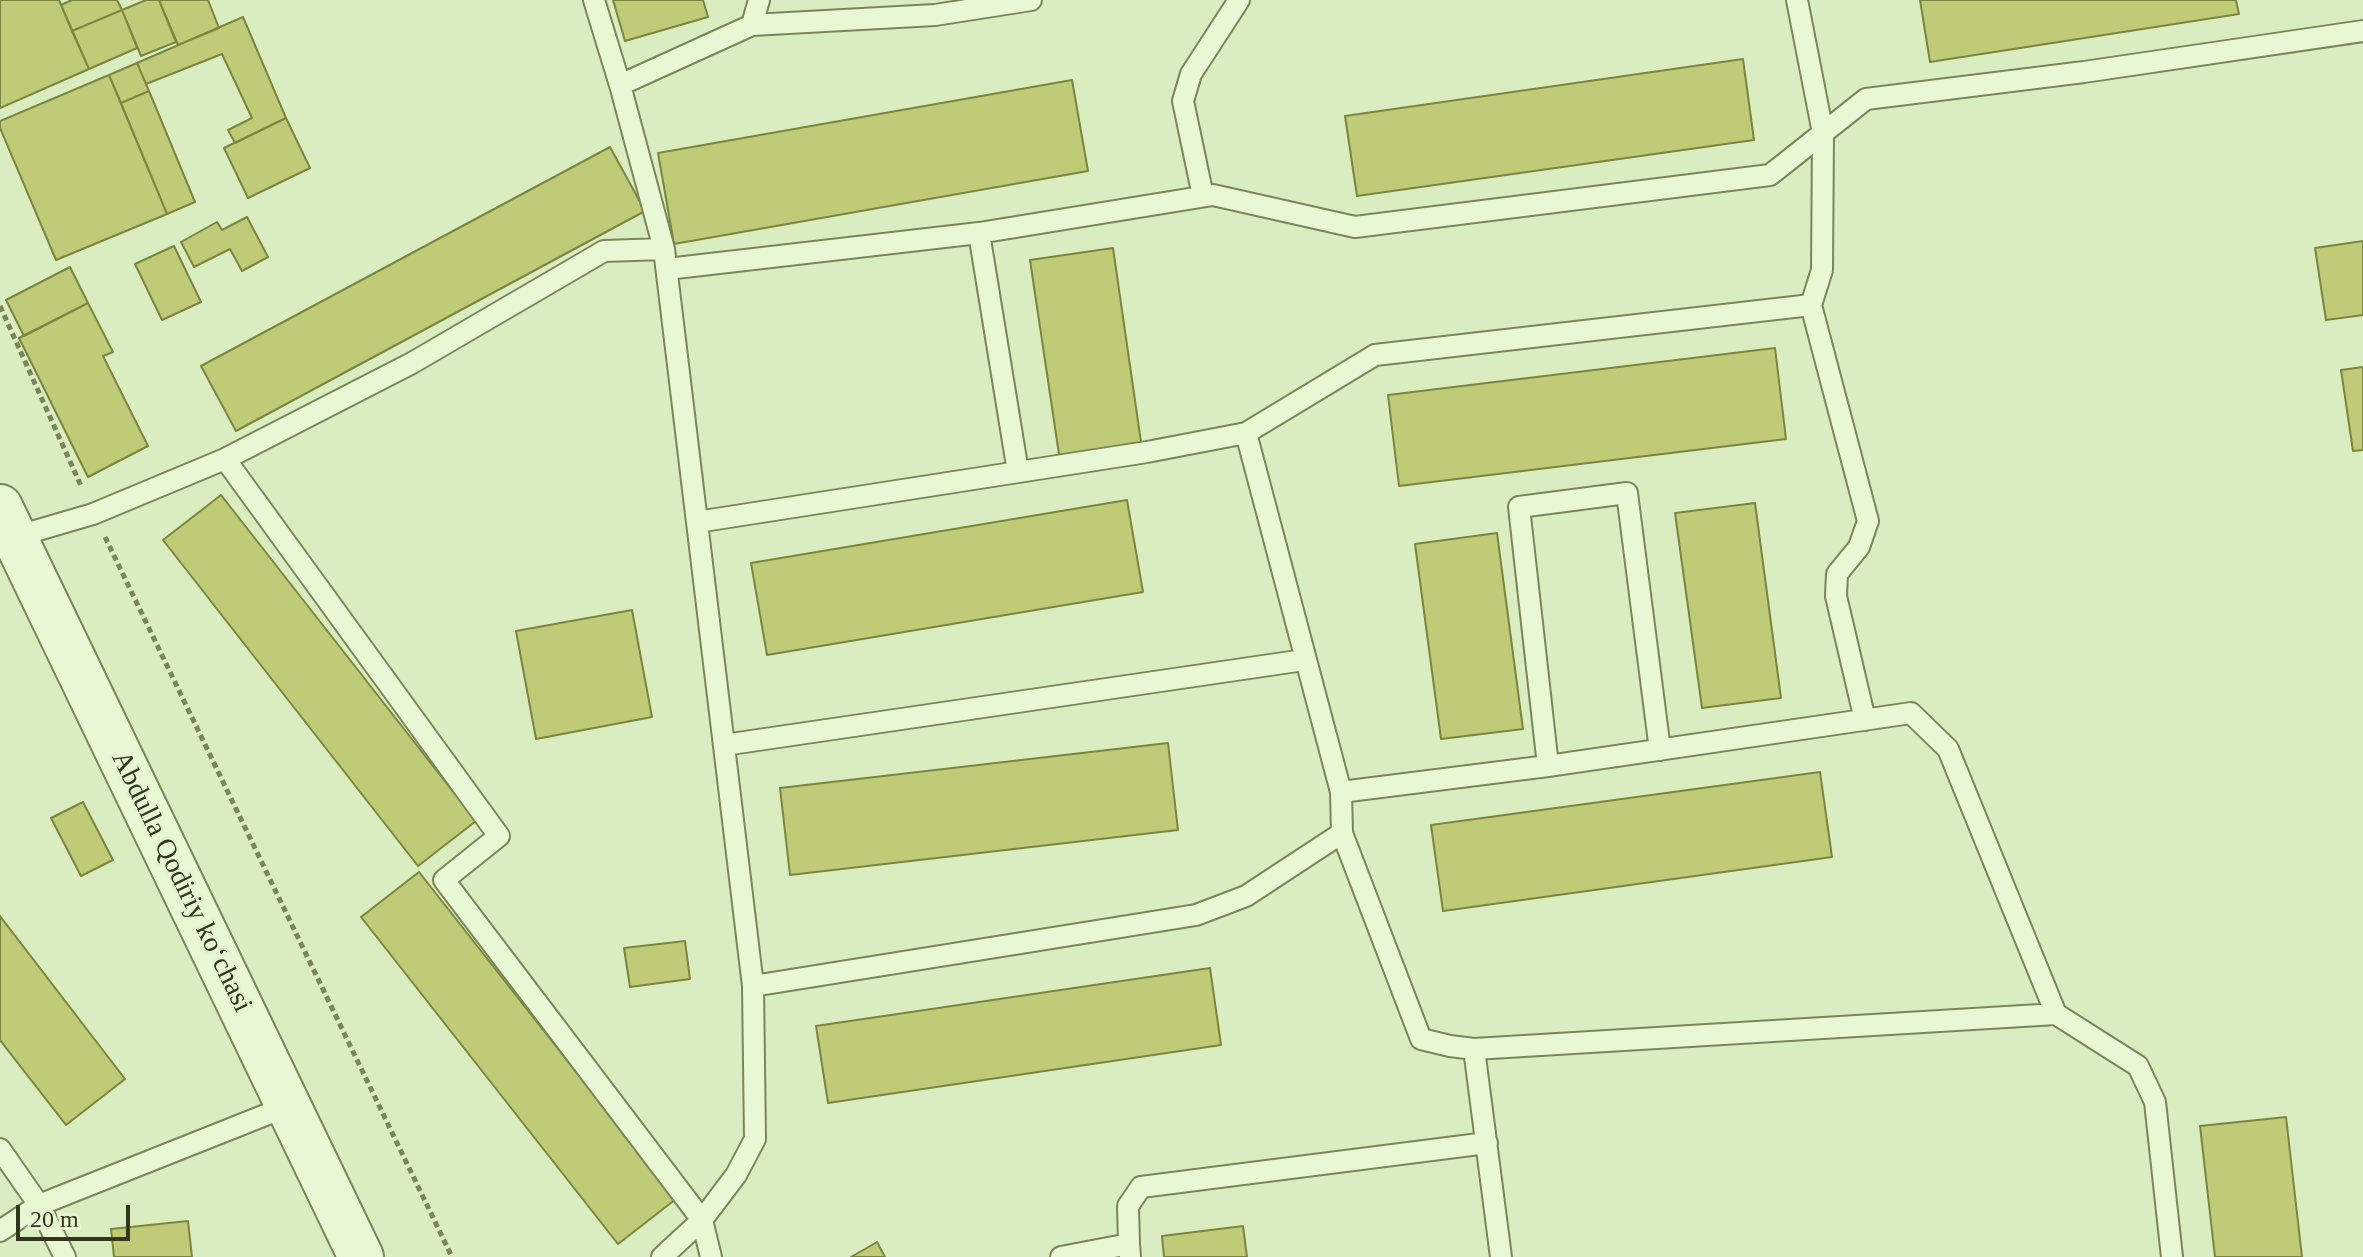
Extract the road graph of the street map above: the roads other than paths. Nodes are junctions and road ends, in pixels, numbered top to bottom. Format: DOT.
graph roads {
  1 [pos="594,0"];
  2 [pos="759,0"];
  3 [pos="1031,0"];
  4 [pos="1239,0"];
  5 [pos="1797,0"];
  6 [pos="752,25"];
  7 [pos="2363,31"];
  8 [pos="620,85"];
  9 [pos="1823,133"];
  10 [pos="1203,196"];
  11 [pos="979,233"];
  12 [pos="666,259"];
  13 [pos="1811,305"];
  14 [pos="1246,433"];
  15 [pos="225,459"];
  16 [pos="1018,472"];
  17 [pos="697,522"];
  18 [pos="5,529"];
  19 [pos="1304,660"];
  20 [pos="1865,720"];
  21 [pos="724,745"];
  22 [pos="1660,750"];
  23 [pos="1548,766"];
  24 [pos="1341,792"];
  25 [pos="1342,833"];
  26 [pos="753,986"];
  27 [pos="2056,1014"];
  28 [pos="1474,1049"];
  29 [pos="288,1106"];
  30 [pos="1487,1143"];
  31 [pos="0,1149"];
  32 [pos="39,1205"];
  33 [pos="702,1220"];
  34 [pos="0,1231"];
  35 [pos="1129,1251"];
  36 [pos="65,1257"];
  37 [pos="361,1257"];
  38 [pos="662,1257"];
  39 [pos="711,1257"];
  40 [pos="1061,1257"];
  41 [pos="1501,1257"];
  42 [pos="2172,1257"];
  1 -- 8 [label="lane"];
  2 -- 6 [label="lane"];
  3 -- 6 [label="lane"];
  4 -- 10 [label="lane"];
  5 -- 9 [label="lane"];
  6 -- 8 [label="lane"];
  7 -- 9 [label="lane"];
  8 -- 12 [label="lane"];
  9 -- 10 [label="lane"];
  9 -- 13 [label="lane"];
  10 -- 11 [label="lane"];
  11 -- 12 [label="lane"];
  11 -- 16 [label="lane"];
  12 -- 15 [label="lane"];
  12 -- 17 [label="lane"];
  13 -- 14 [label="lane"];
  13 -- 20 [label="lane"];
  14 -- 16 [label="lane"];
  14 -- 19 [label="lane"];
  15 -- 18 [label="lane"];
  15 -- 33 [label="lane"];
  16 -- 17 [label="lane"];
  17 -- 21 [label="lane"];
  18 -- 29 [label="street, Abdulla Qodiriy koʻchasi"];
  19 -- 21 [label="lane"];
  19 -- 24 [label="lane"];
  20 -- 22 [label="lane"];
  20 -- 27 [label="lane"];
  21 -- 26 [label="lane"];
  22 -- 23 [label="lane"];
  22 -- 23 [label="lane"];
  23 -- 24 [label="lane"];
  24 -- 25 [label="lane"];
  25 -- 26 [label="lane"];
  25 -- 28 [label="lane"];
  26 -- 33 [label="lane"];
  27 -- 28 [label="lane"];
  27 -- 42 [label="lane"];
  28 -- 30 [label="lane"];
  29 -- 32 [label="lane"];
  29 -- 37 [label="street, Abdulla Qodiriy koʻchasi"];
  30 -- 35 [label="lane"];
  30 -- 41 [label="lane"];
  31 -- 32 [label="lane"];
  32 -- 34 [label="lane"];
  32 -- 36 [label="lane"];
  33 -- 38 [label="lane"];
  33 -- 39 [label="lane"];
  35 -- 40 [label="lane"];
}
